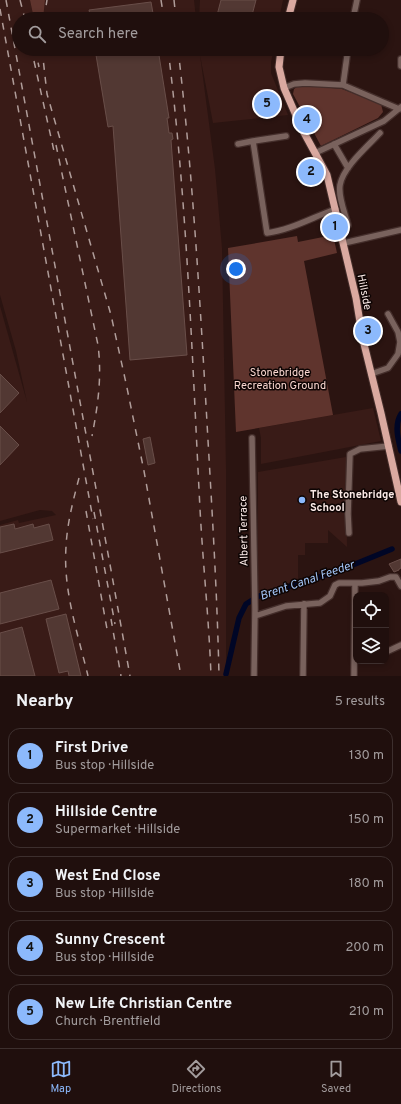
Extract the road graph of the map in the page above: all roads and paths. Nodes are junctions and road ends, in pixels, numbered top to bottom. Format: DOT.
graph roads {
  1 [pos="292,0"];
  2 [pos="357,0"];
  3 [pos="289,12"];
  4 [pos="355,12"];
  5 [pos="280,56"];
  6 [pos="347,56"];
  7 [pos="401,59"];
  8 [pos="401,66"];
  9 [pos="343,85"];
  10 [pos="284,88"];
  11 [pos="400,108"];
  12 [pos="380,133"];
  13 [pos="286,136"];
  14 [pos="253,142"];
  15 [pos="238,144"];
  16 [pos="334,144"];
  17 [pos="315,152"];
  18 [pos="348,168"];
  19 [pos="336,209"];
  20 [pos="348,225"];
  21 [pos="401,230"];
  22 [pos="344,243"];
  23 [pos="388,314"];
  24 [pos="371,374"];
  25 [pos="252,438"];
  26 [pos="389,446"];
  27 [pos="401,502"];
  28 [pos="350,533"];
  29 [pos="355,583"];
  30 [pos="401,586"];
  31 [pos="304,604"];
  32 [pos="255,616"];
  33 [pos="355,628"];
  34 [pos="401,645"];
  35 [pos="389,651"];
  36 [pos="355,664"];
  37 [pos="254,676"];
  38 [pos="303,676"];
  39 [pos="354,676"];
  1 -- 3 [label="main road"];
  2 -- 4 [label="street"];
  5 -- 10 [label="main road, Hillside"];
  6 -- 9 [label="street"];
  7 -- 8 [label="street"];
  9 -- 10 [label="street"];
  9 -- 11 [label="street"];
  10 -- 17 [label="main road, Hillside"];
  11 -- 16 [label="street"];
  12 -- 18 [label="street"];
  13 -- 14 [label="street"];
  14 -- 15 [label="street"];
  14 -- 19 [label="street"];
  16 -- 17 [label="street"];
  16 -- 18 [label="street"];
  17 -- 19 [label="main road, Hillside"];
  18 -- 20 [label="street"];
  19 -- 22 [label="main road, Hillside"];
  21 -- 22 [label="street"];
  22 -- 24 [label="main road, Hillside"];
  23 -- 24 [label="street"];
  24 -- 26 [label="main road, Hillside"];
  25 -- 32 [label="street, Albert Terrace"];
  26 -- 27 [label="main road, Hillside"];
  26 -- 28 [label="street"];
  29 -- 30 [label="street"];
  29 -- 31 [label="street"];
  29 -- 33 [label="street"];
  31 -- 32 [label="street"];
  31 -- 38 [label="street"];
  32 -- 37 [label="street, Albert Terrace"];
  34 -- 35 [label="street"];
  36 -- 39 [label="street"];
}
